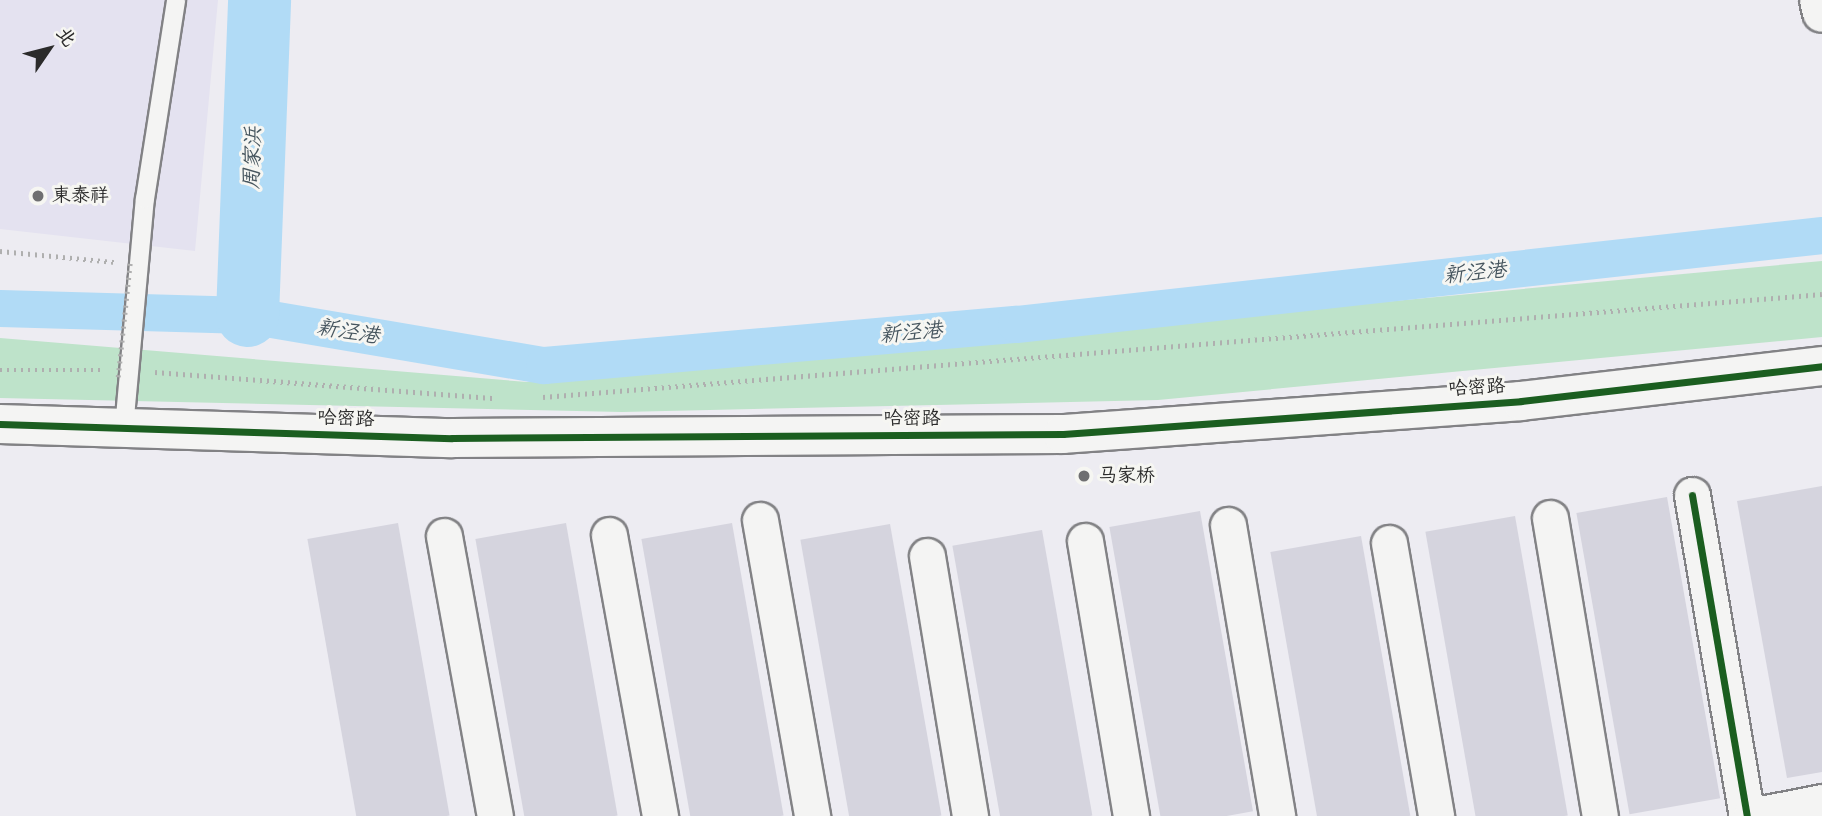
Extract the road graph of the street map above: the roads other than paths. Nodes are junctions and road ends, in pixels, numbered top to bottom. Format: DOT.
graph roads {
  1 [pos="176,0"];
  2 [pos="1819,0"];
  3 [pos="1822,13"];
  4 [pos="1822,366"];
  5 [pos="0,424"];
  6 [pos="124,428"];
  7 [pos="1692,495"];
  8 [pos="1550,518"];
  9 [pos="760,520"];
  10 [pos="1228,525"];
  11 [pos="609,535"];
  12 [pos="444,536"];
  13 [pos="1085,541"];
  14 [pos="1390,543"];
  15 [pos="927,556"];
  16 [pos="1822,802"];
  17 [pos="495,816"];
  18 [pos="660,816"];
  19 [pos="812,816"];
  20 [pos="970,816"];
  21 [pos="1130,816"];
  22 [pos="1277,816"];
  23 [pos="1436,816"];
  24 [pos="1600,816"];
  25 [pos="1749,816"];
  1 -- 6 [label="lane"];
  2 -- 3 [label="street"];
  4 -- 6 [label="street, 哈密路"];
  5 -- 6 [label="street, 哈密路"];
  7 -- 25 [label="street"];
  8 -- 24 [label="street"];
  9 -- 19 [label="street"];
  10 -- 22 [label="street"];
  11 -- 18 [label="street"];
  12 -- 17 [label="street"];
  13 -- 21 [label="street"];
  14 -- 23 [label="street"];
  15 -- 20 [label="street"];
  16 -- 25 [label="street"];
}
